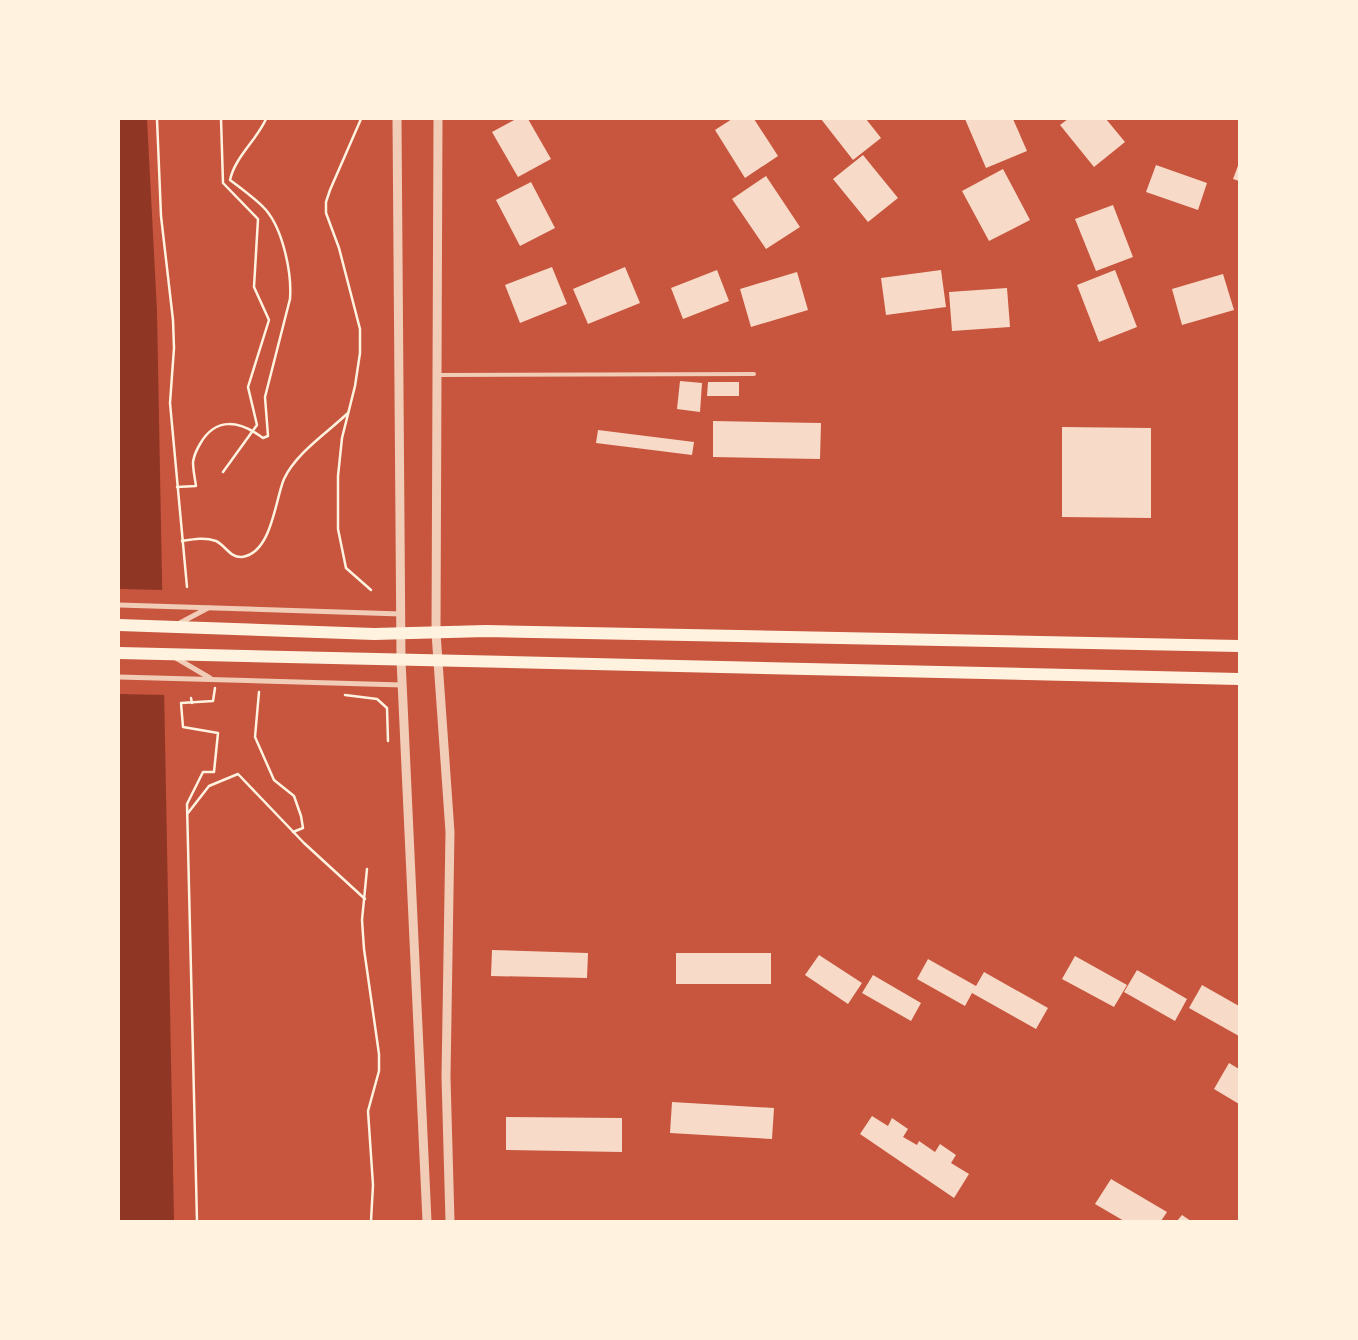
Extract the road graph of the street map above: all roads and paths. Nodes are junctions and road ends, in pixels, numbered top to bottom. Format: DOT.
graph roads {
  1 [pos="157,119"];
  2 [pos="221,119"];
  3 [pos="266,119"];
  4 [pos="361,119"];
  5 [pos="396,119"];
  6 [pos="438,119"];
  7 [pos="754,374"];
  8 [pos="436,376"];
  9 [pos="349,412"];
  10 [pos="223,472"];
  11 [pos="177,487"];
  12 [pos="182,541"];
  13 [pos="187,586"];
  14 [pos="371,590"];
  15 [pos="119,605"];
  16 [pos="198,610"];
  17 [pos="401,614"];
  18 [pos="119,626"];
  19 [pos="171,627"];
  20 [pos="436,633"];
  21 [pos="401,634"];
  22 [pos="1239,646"];
  23 [pos="119,652"];
  24 [pos="169,654"];
  25 [pos="436,659"];
  26 [pos="401,660"];
  27 [pos="119,677"];
  28 [pos="210,678"];
  29 [pos="1239,679"];
  30 [pos="403,685"];
  31 [pos="209,687"];
  32 [pos="215,688"];
  33 [pos="224,689"];
  34 [pos="250,691"];
  35 [pos="259,692"];
  36 [pos="269,692"];
  37 [pos="338,694"];
  38 [pos="191,698"];
  39 [pos="192,703"];
  40 [pos="388,741"];
  41 [pos="188,812"];
  42 [pos="292,832"];
  43 [pos="367,869"];
  44 [pos="365,899"];
  45 [pos="197,1221"];
  46 [pos="371,1221"];
  47 [pos="427,1221"];
  48 [pos="450,1221"];
  1 -- 11 [label="path"];
  2 -- 10 [label="path"];
  3 -- 11 [label="path"];
  4 -- 9 [label="path"];
  5 -- 17 [label="street"];
  6 -- 8 [label="street"];
  7 -- 8 [label="lane"];
  8 -- 20 [label="street"];
  9 -- 12 [label="path"];
  9 -- 14 [label="path"];
  11 -- 12 [label="path"];
  12 -- 13 [label="path"];
  15 -- 16 [label="street"];
  16 -- 17 [label="street"];
  16 -- 19 [label="street"];
  17 -- 21 [label="street"];
  18 -- 19 [label="main road"];
  19 -- 21 [label="main road"];
  20 -- 21 [label="main road"];
  20 -- 22 [label="main road"];
  20 -- 25 [label="street"];
  21 -- 26 [label="street"];
  23 -- 24 [label="main road"];
  24 -- 26 [label="main road"];
  24 -- 28 [label="street"];
  25 -- 26 [label="main road"];
  25 -- 29 [label="main road"];
  25 -- 48 [label="street"];
  26 -- 30 [label="street"];
  27 -- 28 [label="street"];
  28 -- 30 [label="street"];
  30 -- 47 [label="street"];
  31 -- 32 [label="path"];
  32 -- 33 [label="path"];
  32 -- 39 [label="path"];
  34 -- 35 [label="path"];
  35 -- 36 [label="path"];
  35 -- 42 [label="path"];
  37 -- 40 [label="path"];
  38 -- 39 [label="path"];
  39 -- 41 [label="path"];
  41 -- 42 [label="path"];
  41 -- 45 [label="path"];
  42 -- 44 [label="path"];
  43 -- 44 [label="path"];
  44 -- 46 [label="path"];
}
